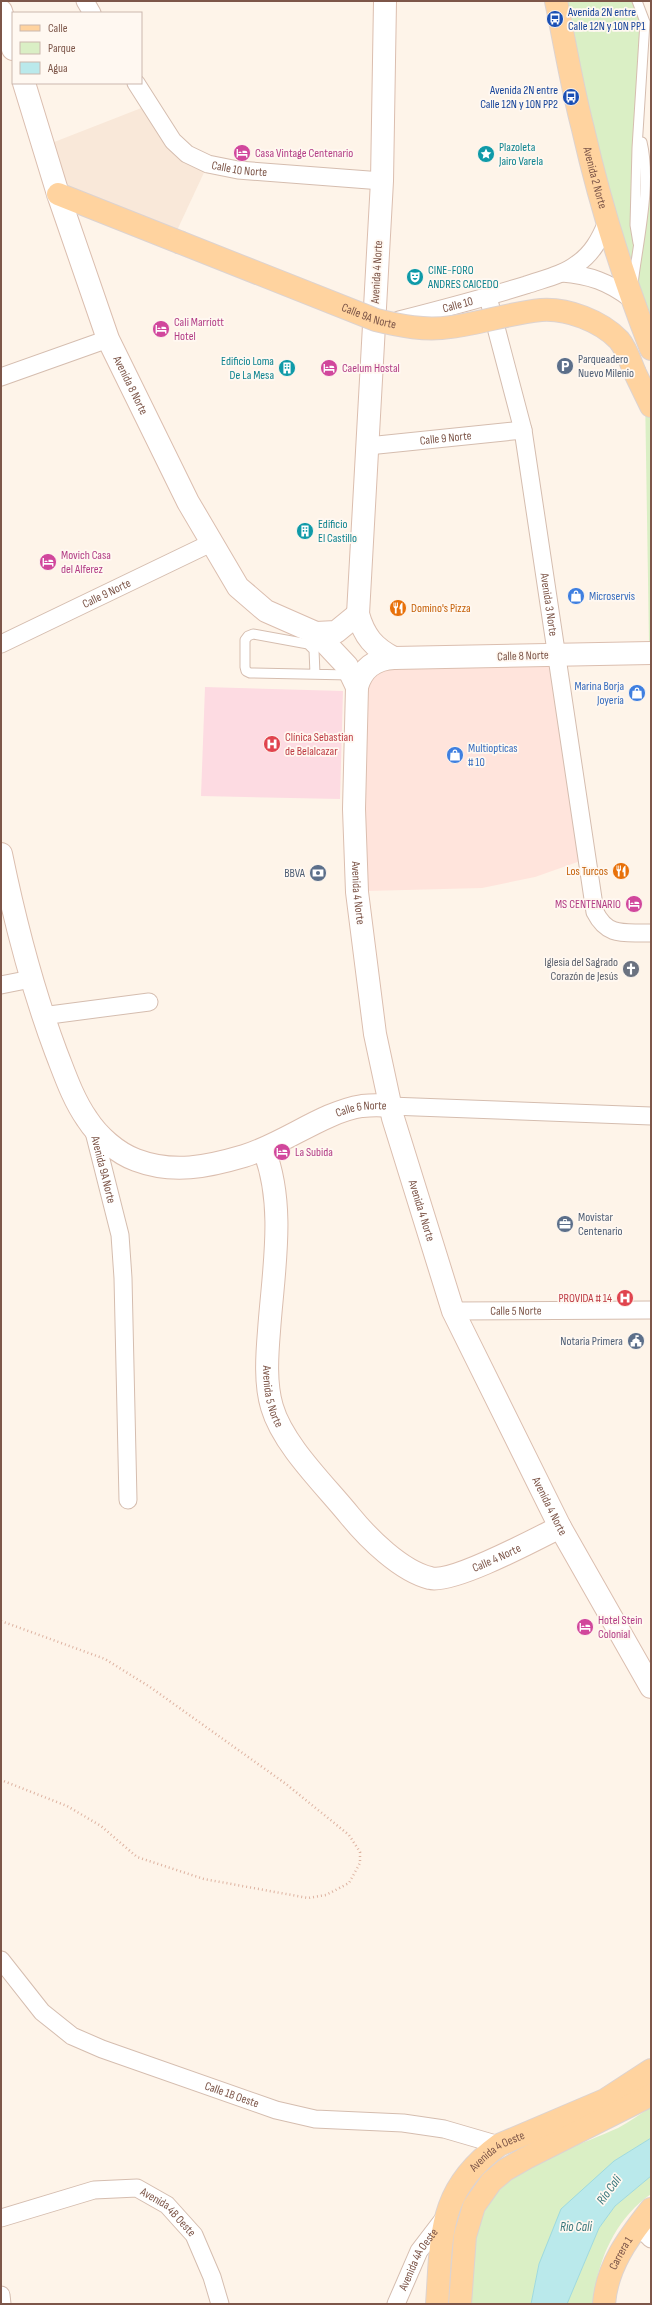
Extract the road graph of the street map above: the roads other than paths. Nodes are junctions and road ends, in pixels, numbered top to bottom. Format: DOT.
graph roads {
  1 [pos="85,1"];
  2 [pos="385,1"];
  3 [pos="556,1"];
  4 [pos="637,1"];
  5 [pos="1,11"];
  6 [pos="91,12"];
  7 [pos="12,46"];
  8 [pos="24,84"];
  9 [pos="137,84"];
  10 [pos="382,181"];
  11 [pos="58,194"];
  12 [pos="607,222"];
  13 [pos="562,273"];
  14 [pos="488,297"];
  15 [pos="631,299"];
  16 [pos="375,308"];
  17 [pos="399,320"];
  18 [pos="108,339"];
  19 [pos="373,339"];
  20 [pos="651,349"];
  21 [pos="1,377"];
  22 [pos="651,406"];
  23 [pos="523,430"];
  24 [pos="368,446"];
  25 [pos="212,543"];
  26 [pos="358,614"];
  27 [pos="285,630"];
  28 [pos="316,633"];
  29 [pos="1,644"];
  30 [pos="651,653"];
  31 [pos="556,654"];
  32 [pos="394,658"];
  33 [pos="315,674"];
  34 [pos="354,681"];
  35 [pos="1,854"];
  36 [pos="651,933"];
  37 [pos="31,979"];
  38 [pos="1,985"];
  39 [pos="149,1002"];
  40 [pos="42,1016"];
  41 [pos="390,1106"];
  42 [pos="651,1116"];
  43 [pos="93,1128"];
  44 [pos="264,1150"];
  45 [pos="651,1310"];
  46 [pos="453,1311"];
  47 [pos="128,1500"];
  48 [pos="560,1527"];
  49 [pos="430,1579"];
  50 [pos="651,1687"];
  51 [pos="1,1960"];
  52 [pos="651,2070"];
  53 [pos="651,2095"];
  54 [pos="499,2145"];
  55 [pos="651,2209"];
  56 [pos="445,2217"];
  57 [pos="1,2218"];
  58 [pos="644,2232"];
  59 [pos="465,2236"];
  60 [pos="440,2241"];
  61 [pos="419,2251"];
  62 [pos="1,2295"];
  63 [pos="2,2304"];
  64 [pos="220,2304"];
  65 [pos="396,2304"];
  66 [pos="437,2304"];
  67 [pos="460,2304"];
  68 [pos="604,2304"];
  1 -- 6 [label="street"];
  2 -- 10 [label="main road, Avenida 4 Norte"];
  3 -- 12 [label="main road, Avenida 2 Norte"];
  4 -- 15 [label="lane"];
  5 -- 7 [label="main road"];
  8 -- 11 [label="main road, Avenida 8 Norte"];
  9 -- 10 [label="street, Calle 10 Norte"];
  10 -- 16 [label="main road, Avenida 4 Norte"];
  11 -- 18 [label="main road, Avenida 8 Norte"];
  11 -- 22 [label="main road, Calle 9A Norte, bridge"];
  12 -- 13 [label="street, Calle 10"];
  12 -- 15 [label="main road, Avenida 2 Norte"];
  13 -- 14 [label="street, Calle 10"];
  13 -- 15 [label="street, Calle 10"];
  14 -- 17 [label="street, Calle 10"];
  14 -- 23 [label="street, Avenida 3 Norte"];
  15 -- 20 [label="main road, Avenida 2 Norte"];
  16 -- 17 [label="street"];
  16 -- 19 [label="main road, Avenida 4 Norte"];
  17 -- 19 [label="street, Calle 10"];
  18 -- 21 [label="street"];
  18 -- 25 [label="main road, Avenida 8 Norte"];
  19 -- 24 [label="main road, Avenida 4 Norte"];
  23 -- 24 [label="street, Calle 9 Norte"];
  23 -- 31 [label="street, Avenida 3 Norte"];
  24 -- 26 [label="main road, Avenida 4 Norte"];
  25 -- 27 [label="main road, Avenida 8 Norte"];
  25 -- 29 [label="street, Calle 9 Norte"];
  26 -- 28 [label="main road, Avenida 8 Norte"];
  26 -- 32 [label="main road"];
  27 -- 28 [label="main road, Avenida 8 Norte"];
  27 -- 33 [label="lane"];
  27 -- 33 [label="lane"];
  28 -- 34 [label="main road, Avenida 8 Norte"];
  30 -- 31 [label="main road, Calle 8 Norte"];
  31 -- 32 [label="main road, Calle 8 Norte"];
  31 -- 36 [label="street, Avenida 3 Norte"];
  32 -- 34 [label="main road, Calle 8 Norte"];
  33 -- 34 [label="lane"];
  34 -- 41 [label="main road, Avenida 4 Norte"];
  35 -- 37 [label="main road, Avenida 9A Norte"];
  37 -- 38 [label="street"];
  37 -- 40 [label="main road, Avenida 9A Norte"];
  39 -- 40 [label="street"];
  40 -- 43 [label="main road, Avenida 9A Norte"];
  41 -- 42 [label="street, Calle 6 Norte"];
  41 -- 44 [label="main road, Calle 6 Norte"];
  41 -- 46 [label="main road, Avenida 4 Norte"];
  43 -- 44 [label="main road, Calle 6 Norte"];
  43 -- 47 [label="street, Avenida 9A Norte"];
  44 -- 49 [label="main road, Avenida 5 Norte"];
  45 -- 46 [label="street, Calle 5 Norte"];
  46 -- 48 [label="main road, Avenida 4 Norte"];
  48 -- 49 [label="main road, Calle 4 Norte"];
  48 -- 50 [label="main road, Avenida 4 Norte"];
  51 -- 54 [label="street, Calle 1B Oeste"];
  52 -- 54 [label="main road, Avenida 4 Oeste"];
  53 -- 59 [label="main road, Avenida 4 Oeste"];
  54 -- 56 [label="main road, Avenida 4 Oeste"];
  55 -- 58 [label="main road, Carrera 1"];
  56 -- 60 [label="main road, Avenida 4 Oeste"];
  56 -- 61 [label="street, Avenida 4A Oeste"];
  57 -- 64 [label="street, Avenida 4B Oeste"];
  58 -- 68 [label="main road, Carrera 1"];
  59 -- 60 [label="street"];
  59 -- 67 [label="main road, Avenida 4 Oeste"];
  60 -- 61 [label="street"];
  60 -- 66 [label="main road, Avenida 4 Oeste"];
  61 -- 65 [label="street, Avenida 4A Oeste"];
  62 -- 63 [label="street"];
}
